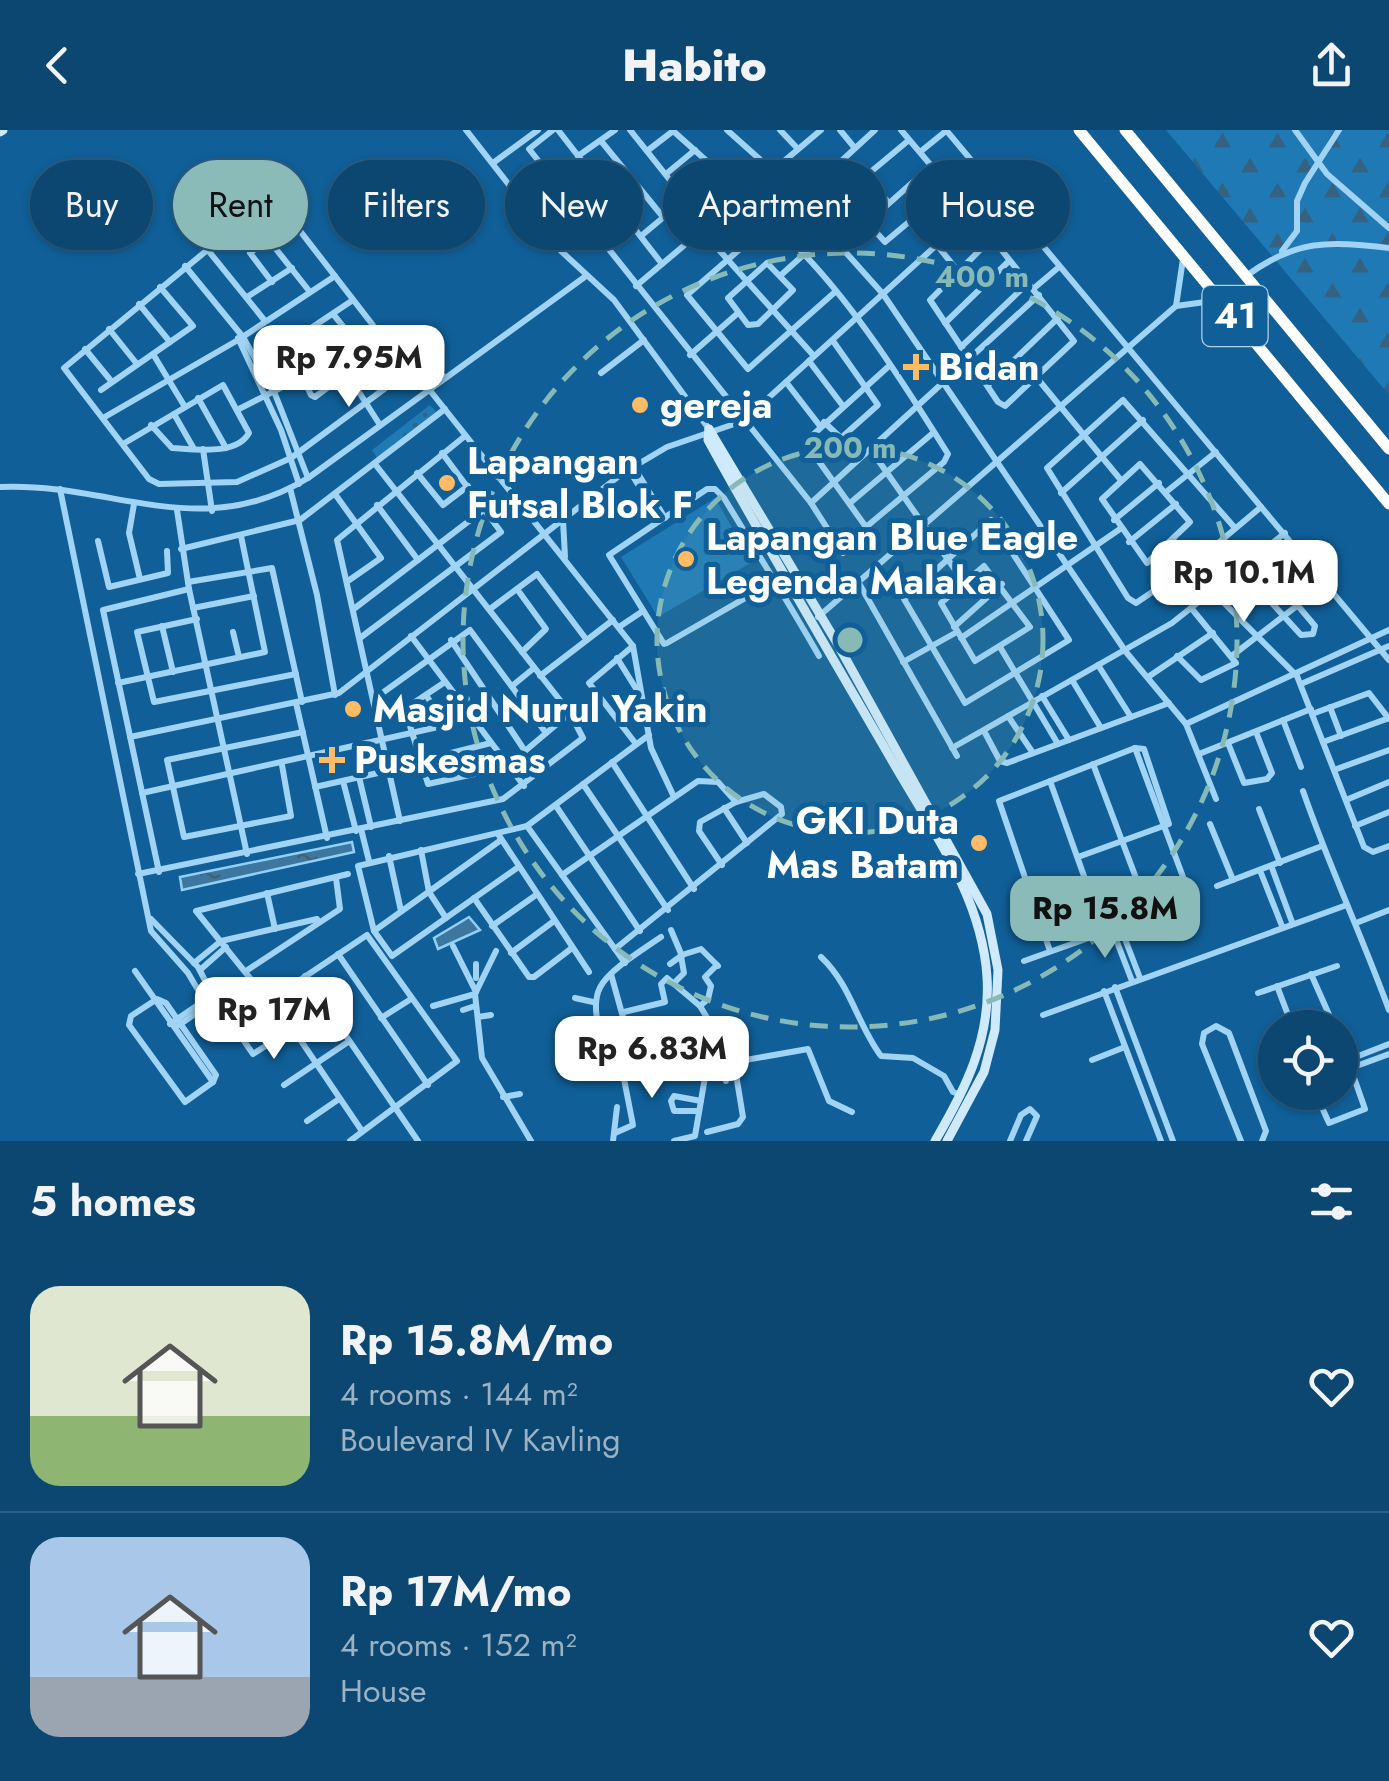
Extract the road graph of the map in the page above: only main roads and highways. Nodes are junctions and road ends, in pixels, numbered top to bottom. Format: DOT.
graph roads {
  1 [pos="1079,130"];
  2 [pos="1125,130"];
  3 [pos="1389,449"];
  4 [pos="1389,504"];
  1 -- 4 [label="highway, 41"];
  2 -- 3 [label="highway, 41"];
}
